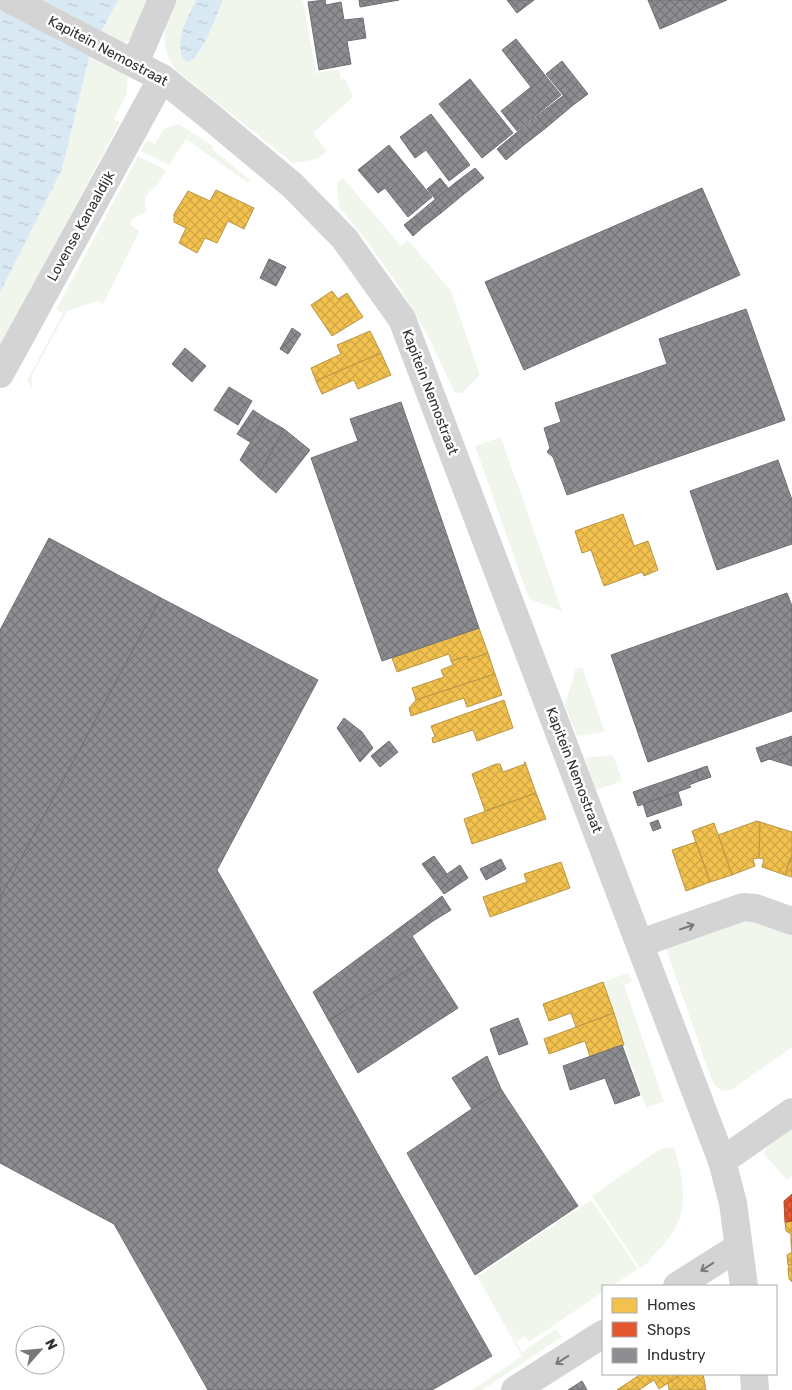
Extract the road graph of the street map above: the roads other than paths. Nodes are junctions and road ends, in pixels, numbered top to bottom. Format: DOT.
graph roads {
  1 [pos="11,0"];
  2 [pos="162,0"];
  3 [pos="135,63"];
  4 [pos="162,78"];
  5 [pos="0,374"];
  6 [pos="792,921"];
  7 [pos="641,943"];
  8 [pos="792,1112"];
  9 [pos="722,1161"];
  10 [pos="738,1248"];
  11 [pos="680,1285"];
  12 [pos="744,1285"];
  13 [pos="602,1335"];
  14 [pos="754,1375"];
  15 [pos="515,1390"];
  16 [pos="755,1390"];
  1 -- 3 [label="street, Kapitein Nemostraat"];
  2 -- 3 [label="street"];
  3 -- 4 [label="street, Kapitein Nemostraat"];
  4 -- 5 [label="street, Lovense Kanaaldijk"];
  4 -- 7 [label="street, Kapitein Nemostraat"];
  7 -- 6 [label="street, one-way"];
  7 -- 9 [label="street, Kapitein Nemostraat"];
  8 -- 9 [label="street"];
  9 -- 10 [label="street, Kapitein Nemostraat"];
  10 -- 11 [label="street, one-way"];
  10 -- 12 [label="street, Kapitein Nemostraat"];
  13 -- 15 [label="street, one-way"];
  14 -- 16 [label="street"];
}
